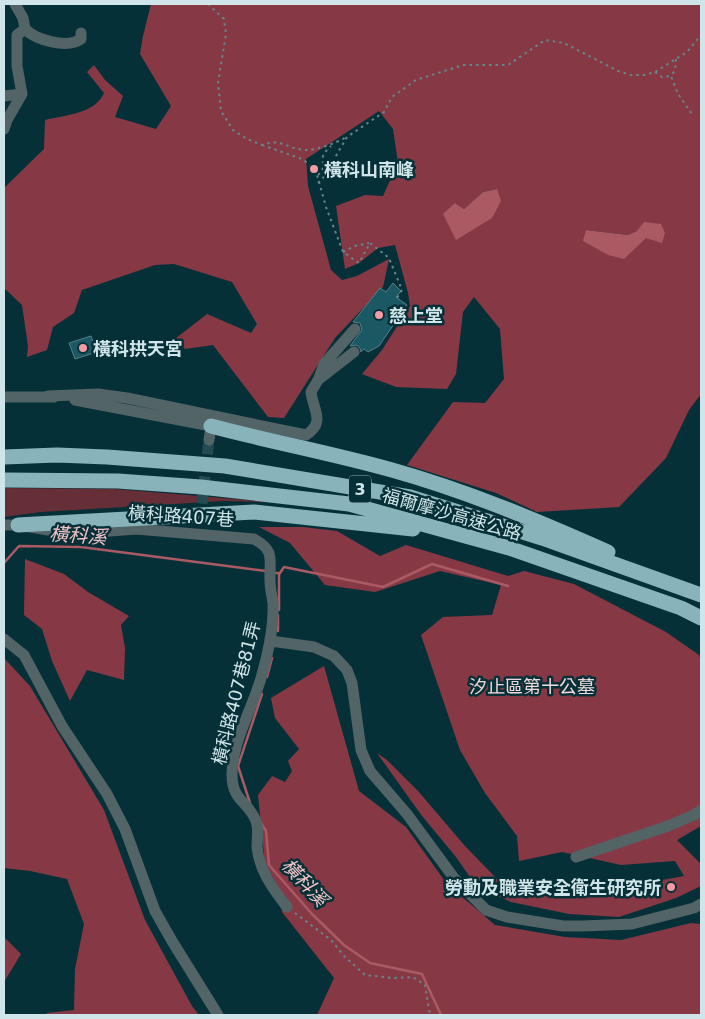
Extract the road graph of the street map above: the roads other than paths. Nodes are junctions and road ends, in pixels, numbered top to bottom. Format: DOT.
graph roads {
  1 [pos="15,4"];
  2 [pos="25,29"];
  3 [pos="81,34"];
  4 [pos="22,94"];
  5 [pos="4,96"];
  6 [pos="4,129"];
  7 [pos="354,329"];
  8 [pos="354,352"];
  9 [pos="318,380"];
  10 [pos="4,397"];
  11 [pos="211,427"];
  12 [pos="4,457"];
  13 [pos="4,480"];
  14 [pos="200,520"];
  15 [pos="11,525"];
  16 [pos="198,534"];
  17 [pos="460,534"];
  18 [pos="265,545"];
  19 [pos="701,594"];
  20 [pos="701,618"];
  21 [pos="4,639"];
  22 [pos="271,641"];
  23 [pos="701,810"];
  24 [pos="576,857"];
  25 [pos="701,904"];
  26 [pos="287,907"];
  27 [pos="218,1015"];
  1 -- 2 [label="street"];
  2 -- 3 [label="street"];
  2 -- 4 [label="street"];
  4 -- 5 [label="street"];
  4 -- 6 [label="street"];
  7 -- 9 [label="street"];
  8 -- 9 [label="street"];
  9 -- 11 [label="street"];
  10 -- 11 [label="street"];
  11 -- 19 [label="highway"];
  12 -- 19 [label="highway, 福爾摩沙高速公路 / 3"];
  13 -- 17 [label="highway, 福爾摩沙高速公路 / 3"];
  14 -- 16 [label="street"];
  15 -- 16 [label="street, 橫科路407巷"];
  15 -- 17 [label="highway"];
  16 -- 18 [label="street, 橫科路407巷"];
  17 -- 20 [label="highway, 福爾摩沙高速公路 / 3"];
  18 -- 22 [label="street, 橫科路407巷81弄"];
  21 -- 27 [label="street"];
  22 -- 25 [label="street"];
  22 -- 26 [label="street, 橫科路407巷81弄"];
  23 -- 24 [label="street"];
}
